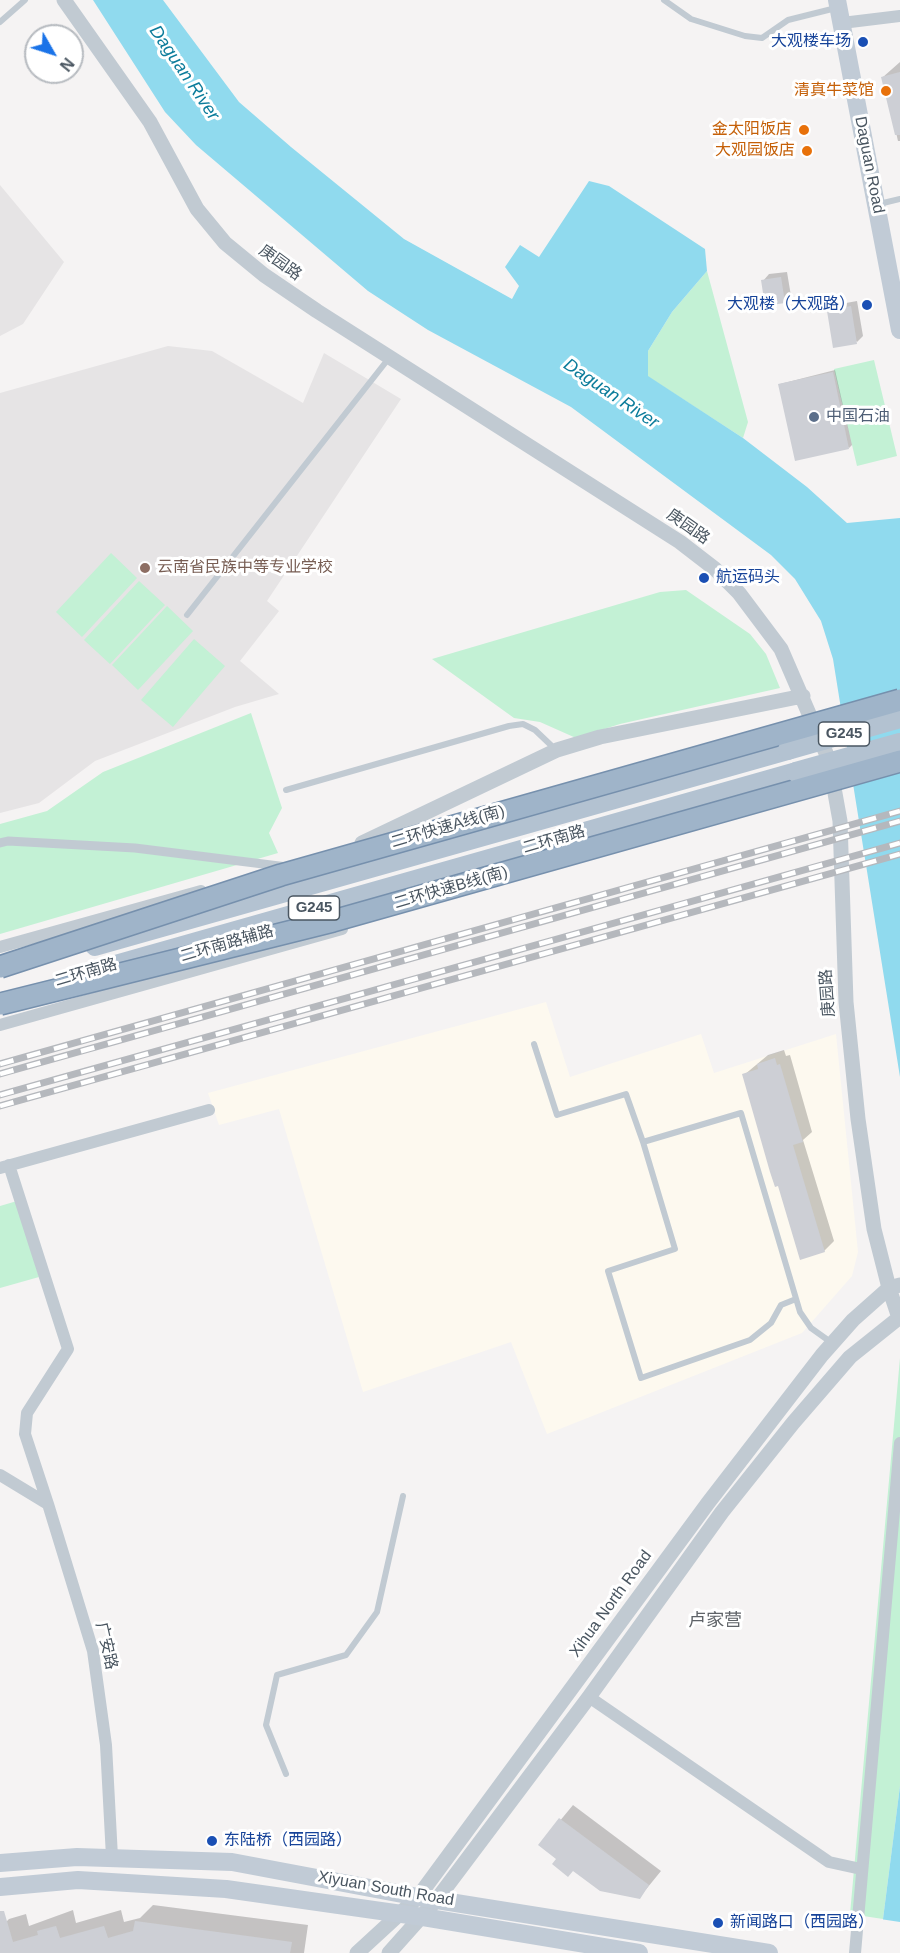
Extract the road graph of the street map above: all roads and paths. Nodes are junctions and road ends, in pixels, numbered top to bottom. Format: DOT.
graph roads {
  1 [pos="25,0"];
  2 [pos="64,0"];
  3 [pos="664,0"];
  4 [pos="839,10"];
  5 [pos="900,16"];
  6 [pos="0,22"];
  7 [pos="900,199"];
  8 [pos="876,205"];
  9 [pos="900,330"];
  10 [pos="389,357"];
  11 [pos="187,615"];
  12 [pos="803,696"];
  13 [pos="900,700"];
  14 [pos="900,718"];
  15 [pos="900,743"];
  16 [pos="557,750"];
  17 [pos="900,761"];
  18 [pos="286,790"];
  19 [pos="621,797"];
  20 [pos="628,820"];
  21 [pos="0,843"];
  22 [pos="336,853"];
  23 [pos="287,867"];
  24 [pos="0,947"];
  25 [pos="0,967"];
  26 [pos="0,973"];
  27 [pos="0,998"];
  28 [pos="0,1004"];
  29 [pos="0,1025"];
  30 [pos="534,1044"];
  31 [pos="209,1110"];
  32 [pos="643,1142"];
  33 [pos="5,1167"];
  34 [pos="894,1286"];
  35 [pos="796,1299"];
  36 [pos="900,1319"];
  37 [pos="832,1343"];
  38 [pos="900,1443"];
  39 [pos="0,1475"];
  40 [pos="403,1496"];
  41 [pos="48,1504"];
  42 [pos="589,1697"];
  43 [pos="286,1774"];
  44 [pos="112,1857"];
  45 [pos="0,1863"];
  46 [pos="861,1869"];
  47 [pos="0,1887"];
  48 [pos="418,1897"];
  49 [pos="438,1899"];
  50 [pos="398,1914"];
  51 [pos="423,1917"];
  52 [pos="357,1953"];
  53 [pos="389,1953"];
  54 [pos="639,1953"];
  55 [pos="769,1953"];
  56 [pos="855,1953"];
  1 -- 6 [label="lane"];
  2 -- 10 [label="street, 庚园路"];
  3 -- 4 [label="lane"];
  4 -- 5 [label="street"];
  4 -- 8 [label="main road, Daguan Road"];
  7 -- 8 [label="lane"];
  8 -- 9 [label="main road, Daguan Road"];
  10 -- 11 [label="lane"];
  10 -- 12 [label="street, 庚园路"];
  12 -- 16 [label="street"];
  12 -- 34 [label="street, 庚园路"];
  13 -- 25 [label="highway, 二环快速A线(南), bridge"];
  14 -- 19 [label="main road, 二环南路 / G245, bridge"];
  15 -- 20 [label="main road, 二环南路 / G245, bridge"];
  16 -- 18 [label="lane"];
  16 -- 22 [label="street"];
  17 -- 28 [label="highway, 二环快速B线(南), bridge"];
  19 -- 22 [label="street"];
  19 -- 26 [label="main road, 二环南路 / G245"];
  20 -- 27 [label="main road, 二环南路 / G245"];
  20 -- 29 [label="street, 二环南路辅路"];
  21 -- 23 [label="street"];
  22 -- 23 [label="street"];
  23 -- 24 [label="street"];
  30 -- 32 [label="lane"];
  31 -- 33 [label="street"];
  32 -- 35 [label="lane"];
  32 -- 35 [label="lane"];
  33 -- 41 [label="street, 广安路"];
  34 -- 36 [label="street, 庚园路"];
  34 -- 37 [label="street, Xihua North Road"];
  35 -- 37 [label="lane"];
  36 -- 42 [label="street"];
  37 -- 48 [label="street, Xihua North Road"];
  38 -- 46 [label="street"];
  39 -- 41 [label="street"];
  40 -- 43 [label="lane"];
  41 -- 44 [label="street, 广安路"];
  42 -- 46 [label="street"];
  42 -- 49 [label="street"];
  44 -- 45 [label="main road, Xiyuan South Road"];
  44 -- 48 [label="main road, Xiyuan South Road"];
  46 -- 56 [label="street"];
  47 -- 50 [label="main road, Xiyuan South Road"];
  48 -- 49 [label="main road, Xiyuan South Road"];
  48 -- 50 [label="street, Xihua North Road"];
  49 -- 51 [label="street"];
  49 -- 55 [label="main road, Xiyuan South Road"];
  50 -- 51 [label="main road, Xiyuan South Road"];
  50 -- 52 [label="street, Xihua North Road"];
  51 -- 53 [label="street"];
  51 -- 54 [label="main road, Xiyuan South Road"];
}
